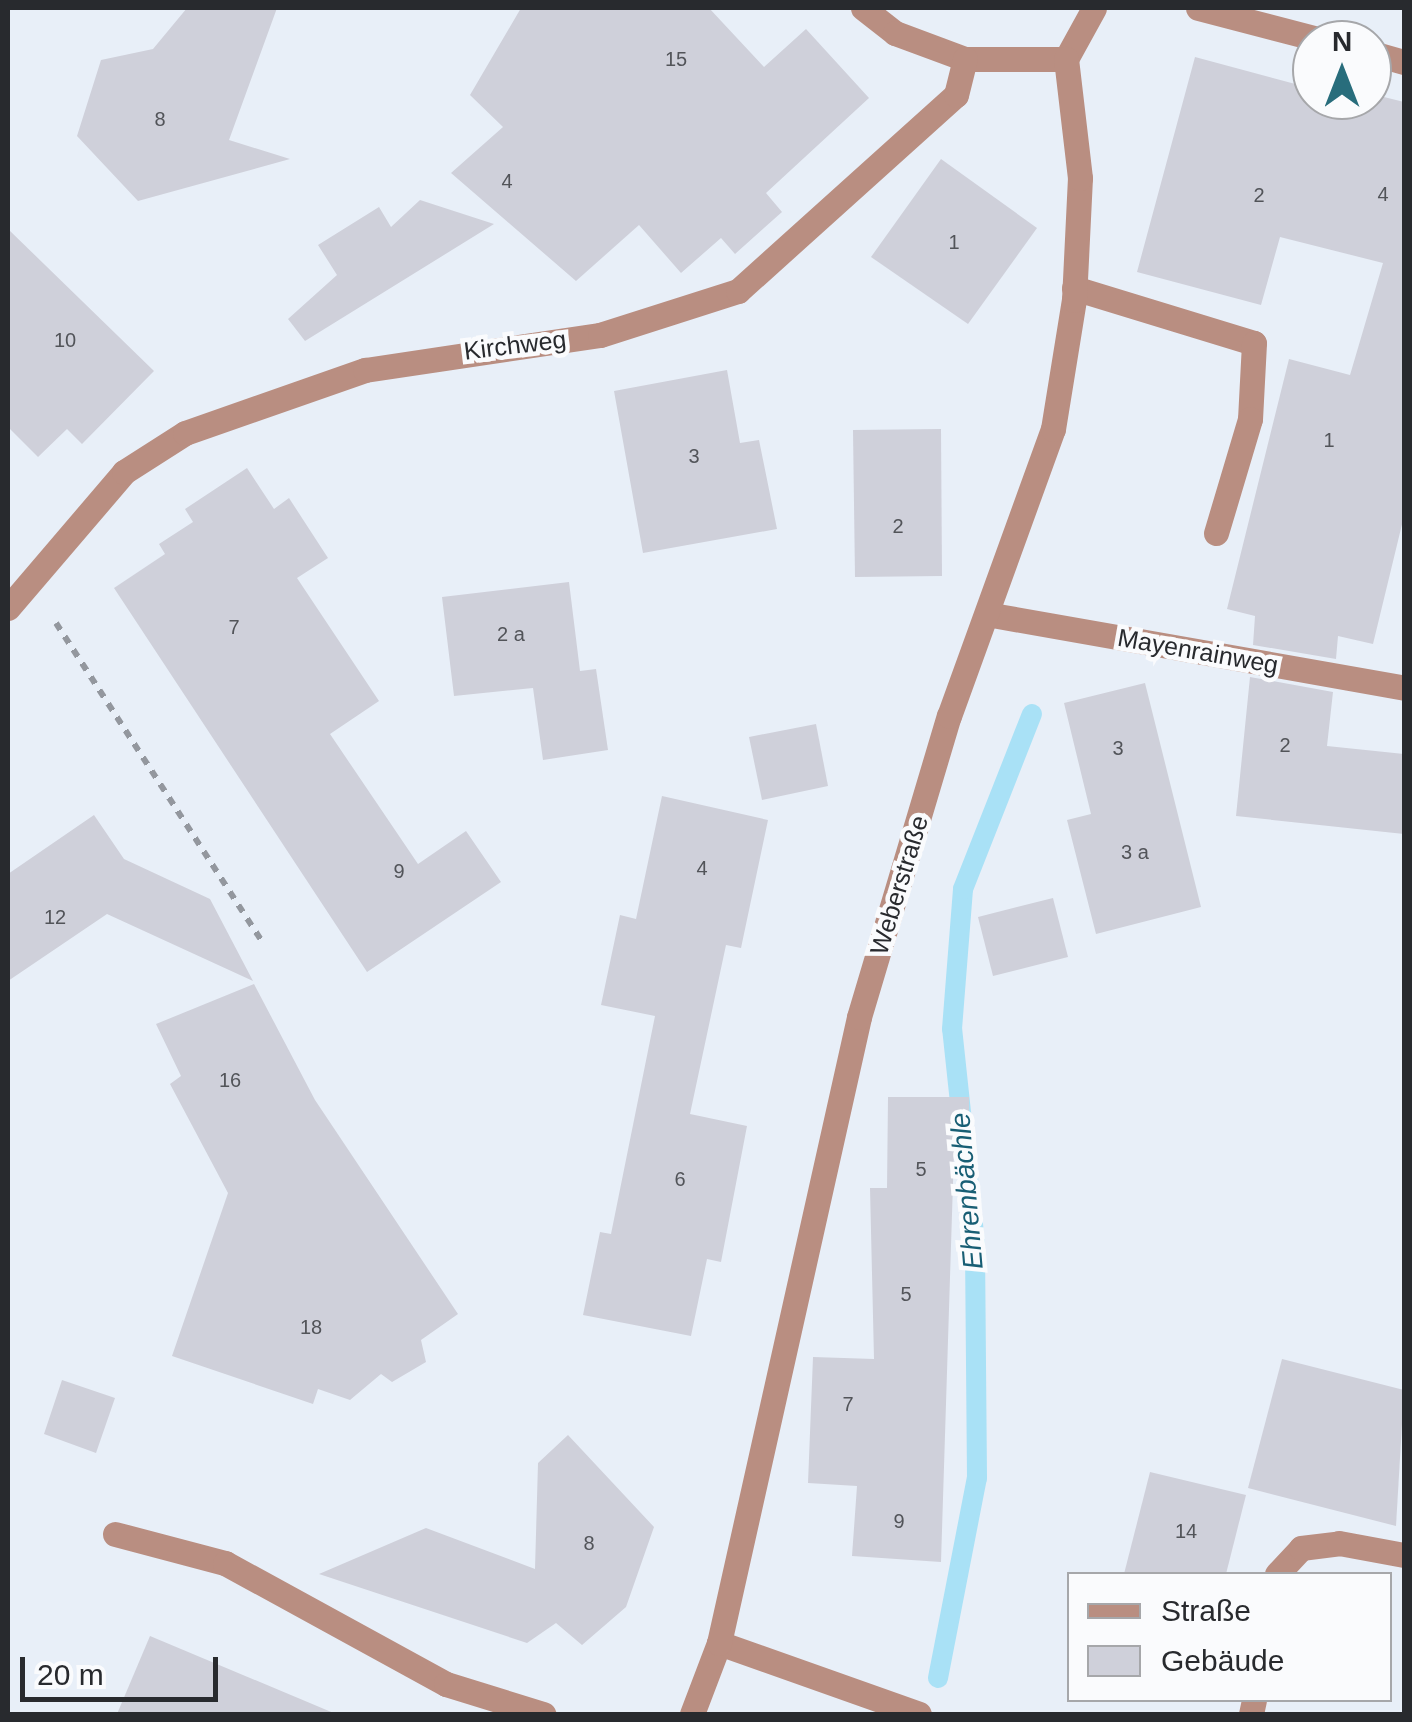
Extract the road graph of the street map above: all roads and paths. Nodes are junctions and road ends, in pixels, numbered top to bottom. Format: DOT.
graph roads {
  1 [pos="864,8"];
  2 [pos="1094,8"];
  3 [pos="1198,8"];
  4 [pos="1292,32"];
  5 [pos="965,58"];
  6 [pos="1066,58"];
  7 [pos="1074,288"];
  8 [pos="1216,533"];
  9 [pos="32,584"];
  10 [pos="8,608"];
  11 [pos="992,615"];
  12 [pos="1404,688"];
  13 [pos="263,943"];
  14 [pos="115,1534"];
  15 [pos="1404,1555"];
  16 [pos="1279,1572"];
  17 [pos="719,1644"];
  18 [pos="543,1714"];
  19 [pos="692,1714"];
  20 [pos="918,1714"];
  1 -- 5 [label="street"];
  2 -- 6 [label="street"];
  3 -- 4 [label="street"];
  5 -- 6 [label="street"];
  5 -- 9 [label="street, Kirchweg"];
  6 -- 7 [label="street, Weberstraße"];
  7 -- 8 [label="street"];
  7 -- 11 [label="street, Weberstraße"];
  9 -- 10 [label="street, Kirchweg"];
  9 -- 13 [label="path"];
  11 -- 12 [label="street, Mayenrainweg"];
  11 -- 17 [label="street, Weberstraße"];
  14 -- 18 [label="street"];
  15 -- 16 [label="street"];
  17 -- 19 [label="street, Weberstraße"];
  17 -- 20 [label="street"];
}
